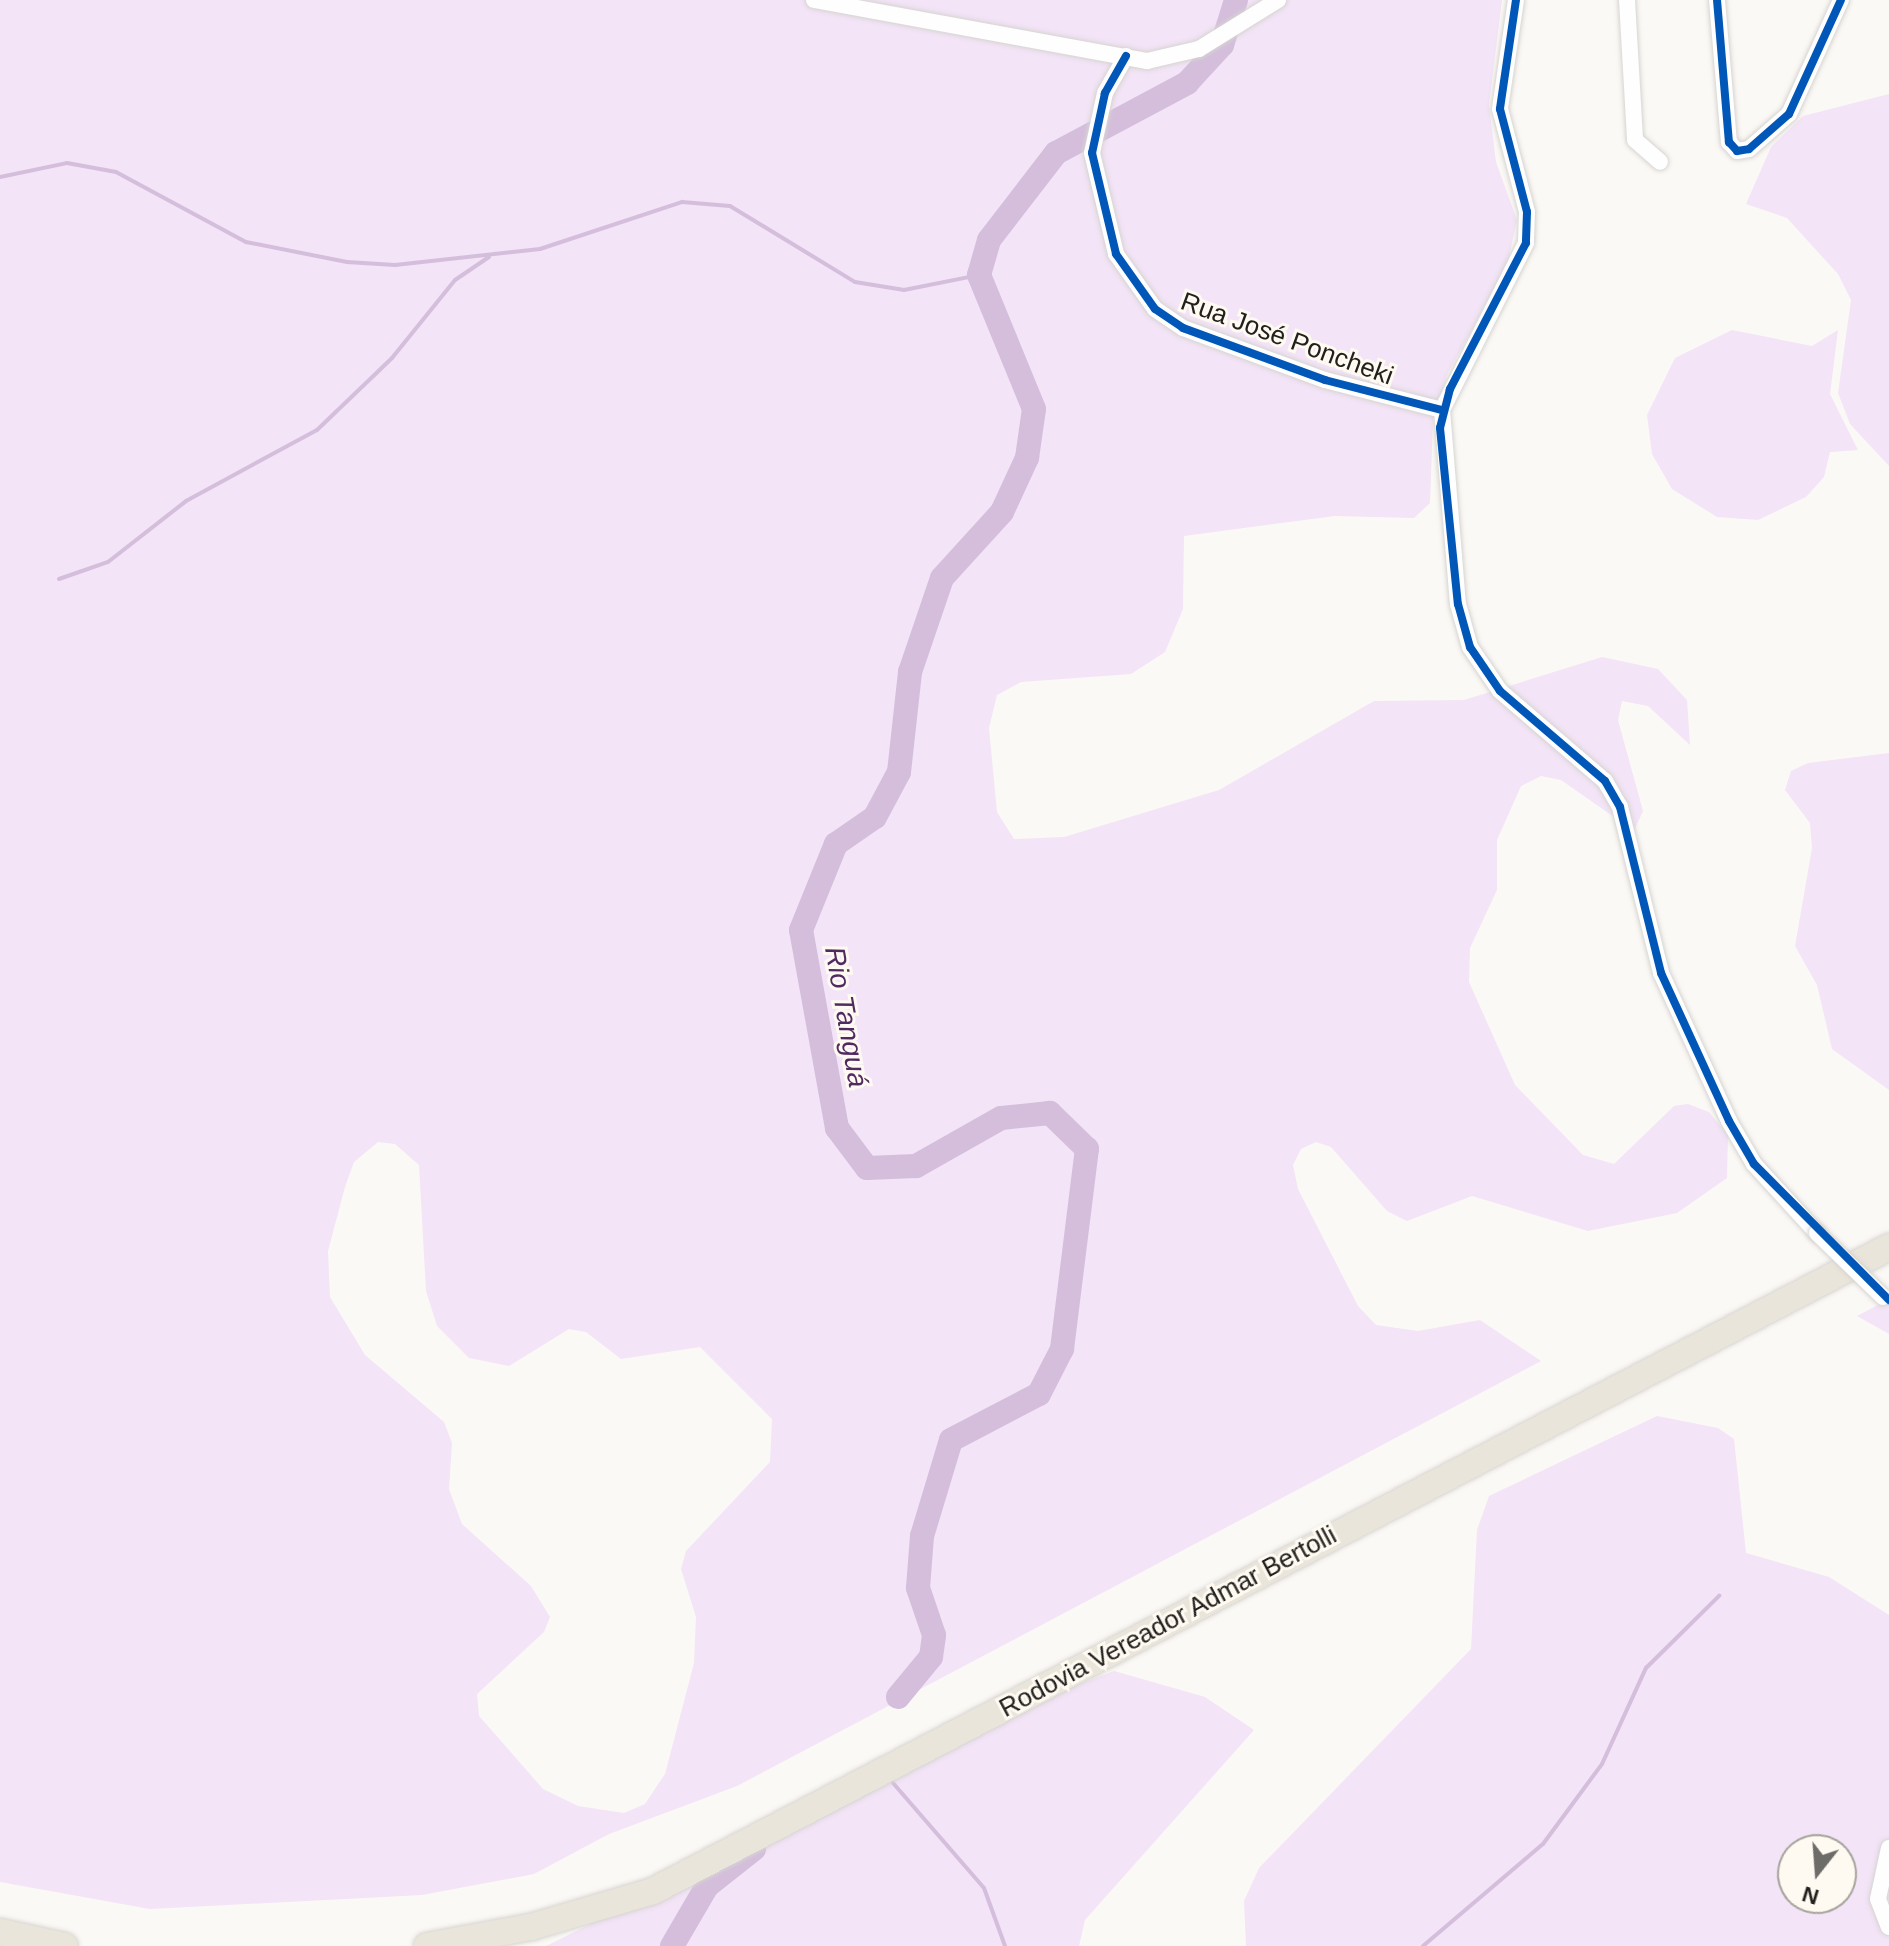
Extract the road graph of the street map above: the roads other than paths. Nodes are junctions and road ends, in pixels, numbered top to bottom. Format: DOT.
graph roads {
  1 [pos="814,0"];
  2 [pos="1278,0"];
  3 [pos="1516,0"];
  4 [pos="1627,0"];
  5 [pos="1717,0"];
  6 [pos="1841,0"];
  7 [pos="1126,56"];
  8 [pos="1660,162"];
  9 [pos="1442,410"];
  10 [pos="1889,1247"];
  11 [pos="1886,1298"];
  12 [pos="1889,1848"];
  13 [pos="1889,1927"];
  14 [pos="0,1932"];
  15 [pos="65,1946"];
  16 [pos="427,1946"];
  1 -- 7 [label="street"];
  2 -- 7 [label="street"];
  3 -- 9 [label="street"];
  4 -- 8 [label="street"];
  5 -- 6 [label="street"];
  7 -- 9 [label="street, Rua José Poncheki"];
  9 -- 11 [label="street, bridge"];
  10 -- 16 [label="highway, Rodovia Vereador Admar Bertolli"];
  12 -- 13 [label="street"];
  14 -- 15 [label="highway"];
}
